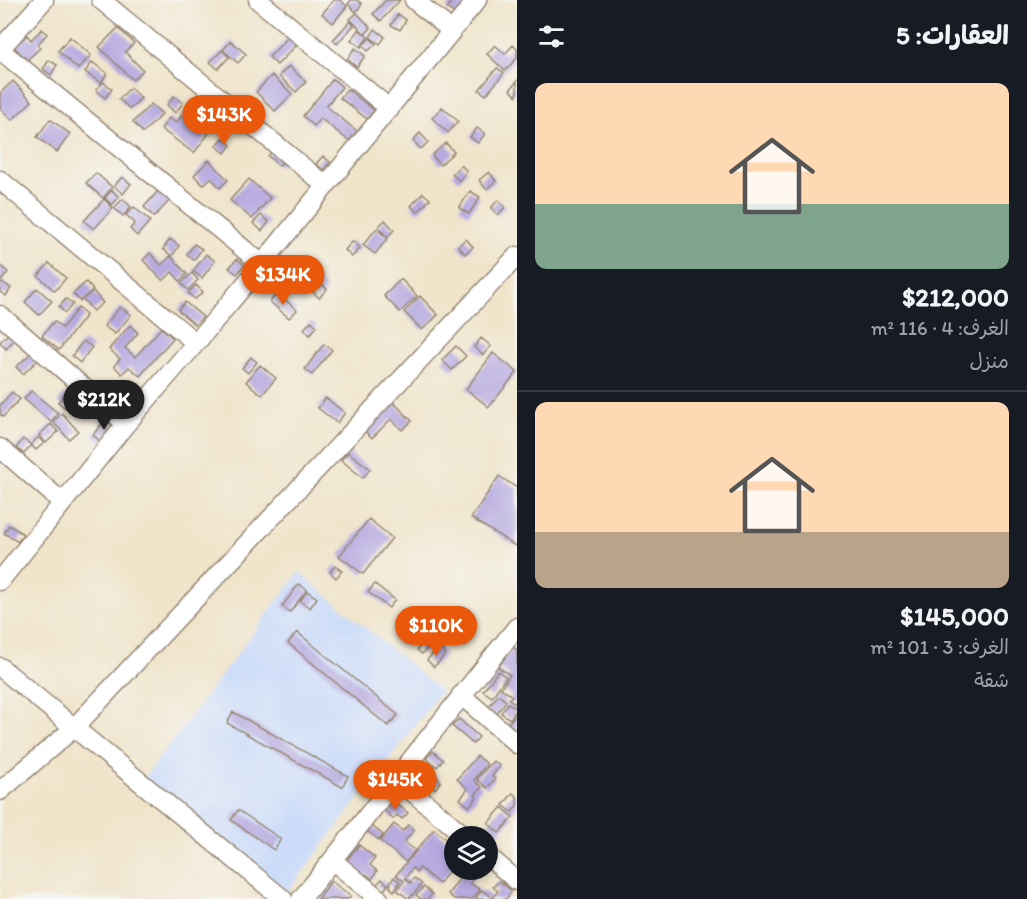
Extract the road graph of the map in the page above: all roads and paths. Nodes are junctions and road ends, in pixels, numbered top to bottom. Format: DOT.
graph roads {
  1 [pos="44,0"];
  2 [pos="101,0"];
  3 [pos="258,0"];
  4 [pos="414,0"];
  5 [pos="477,0"];
  6 [pos="452,31"];
  7 [pos="0,50"];
  8 [pos="390,109"];
  9 [pos="0,180"];
  10 [pos="325,185"];
  11 [pos="517,256"];
  12 [pos="262,264"];
  13 [pos="0,315"];
  14 [pos="196,343"];
  15 [pos="126,424"];
  16 [pos="0,448"];
  17 [pos="62,502"];
  18 [pos="0,580"];
  19 [pos="517,627"];
  20 [pos="0,667"];
  21 [pos="461,695"];
  22 [pos="74,728"];
  23 [pos="517,744"];
  24 [pos="397,779"];
  25 [pos="0,791"];
  26 [pos="453,826"];
  27 [pos="332,860"];
  28 [pos="498,865"];
  29 [pos="517,881"];
  30 [pos="283,899"];
  31 [pos="301,899"];
  32 [pos="380,899"];
  1 -- 7 [label="street"];
  2 -- 10 [label="street"];
  3 -- 8 [label="street"];
  4 -- 6 [label="street"];
  5 -- 6 [label="street"];
  6 -- 8 [label="street"];
  7 -- 12 [label="street"];
  8 -- 10 [label="street"];
  9 -- 14 [label="street"];
  10 -- 12 [label="street"];
  11 -- 22 [label="street"];
  12 -- 14 [label="street"];
  13 -- 15 [label="street"];
  14 -- 15 [label="street"];
  15 -- 17 [label="street"];
  16 -- 17 [label="street"];
  17 -- 18 [label="street"];
  19 -- 21 [label="street"];
  20 -- 22 [label="street"];
  21 -- 23 [label="street"];
  21 -- 24 [label="street"];
  22 -- 25 [label="street"];
  22 -- 30 [label="street"];
  24 -- 26 [label="street"];
  24 -- 27 [label="street"];
  27 -- 31 [label="street"];
  27 -- 32 [label="street"];
  28 -- 29 [label="street"];
}
